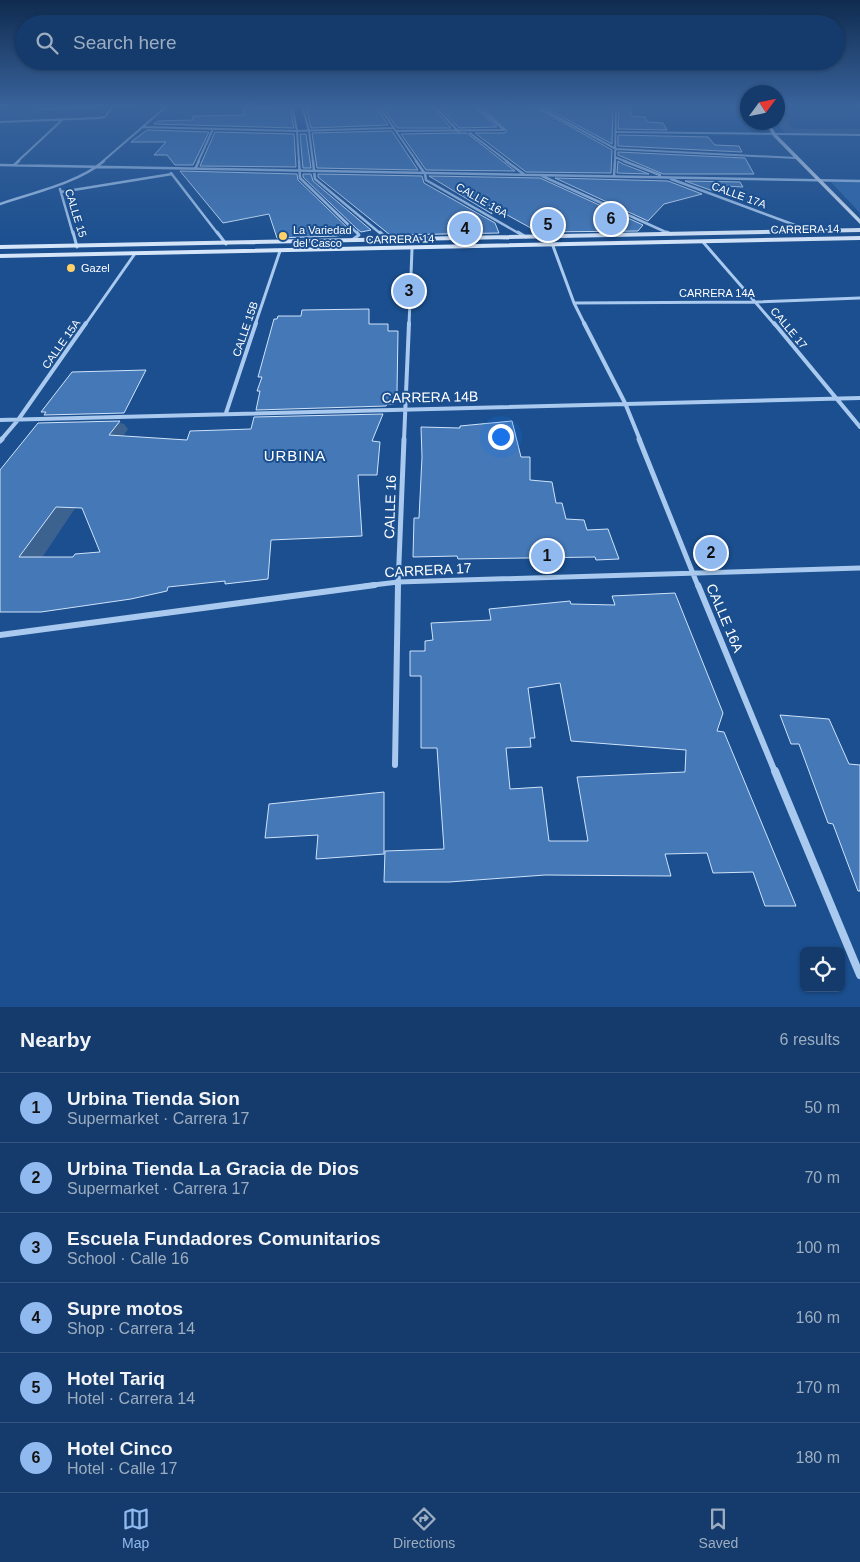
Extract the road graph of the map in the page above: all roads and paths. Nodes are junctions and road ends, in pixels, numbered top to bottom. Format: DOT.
graph roads {
  1 [pos="28,152"];
  2 [pos="113,152"];
  3 [pos="202,152"];
  4 [pos="299,152"];
  5 [pos="312,152"];
  6 [pos="409,152"];
  7 [pos="495,152"];
  8 [pos="615,152"];
  9 [pos="676,152"];
  10 [pos="790,152"];
  11 [pos="614,157"];
  12 [pos="796,158"];
  13 [pos="14,165"];
  14 [pos="0,166"];
  15 [pos="95,168"];
  16 [pos="168,168"];
  17 [pos="195,168"];
  18 [pos="300,172"];
  19 [pos="314,172"];
  20 [pos="172,174"];
  21 [pos="425,174"];
  22 [pos="525,175"];
  23 [pos="540,175"];
  24 [pos="614,176"];
  25 [pos="665,177"];
  26 [pos="819,180"];
  27 [pos="860,181"];
  28 [pos="58,184"];
  29 [pos="61,192"];
  30 [pos="0,204"];
  31 [pos="860,222"];
  32 [pos="860,230"];
  33 [pos="812,231"];
  34 [pos="671,234"];
  35 [pos="527,238"];
  36 [pos="860,238"];
  37 [pos="389,241"];
  38 [pos="348,242"];
  39 [pos="703,242"];
  40 [pos="226,244"];
  41 [pos="553,246"];
  42 [pos="0,247"];
  43 [pos="76,247"];
  44 [pos="412,249"];
  45 [pos="280,251"];
  46 [pos="134,255"];
  47 [pos="0,256"];
  48 [pos="860,298"];
  49 [pos="756,302"];
  50 [pos="574,303"];
  51 [pos="836,398"];
  52 [pos="860,398"];
  53 [pos="625,403"];
  54 [pos="405,409"];
  55 [pos="226,413"];
  56 [pos="0,420"];
  57 [pos="18,420"];
  58 [pos="860,427"];
  59 [pos="0,441"];
  60 [pos="860,568"];
  61 [pos="693,574"];
  62 [pos="398,582"];
  63 [pos="0,635"];
  64 [pos="395,765"];
  65 [pos="860,974"];
  1 -- 13 [label="street"];
  2 -- 15 [label="street"];
  3 -- 17 [label="street"];
  4 -- 18 [label="street"];
  5 -- 19 [label="street"];
  6 -- 21 [label="street, CALLE 16A"];
  7 -- 22 [label="street"];
  8 -- 11 [label="street"];
  9 -- 12 [label="street"];
  10 -- 12 [label="main road"];
  11 -- 24 [label="street"];
  11 -- 25 [label="street, CALLE 17A"];
  12 -- 26 [label="main road"];
  13 -- 14 [label="street"];
  13 -- 15 [label="street"];
  15 -- 16 [label="street"];
  15 -- 28 [label="street"];
  16 -- 17 [label="street"];
  16 -- 20 [label="street"];
  17 -- 18 [label="street"];
  18 -- 19 [label="street"];
  18 -- 38 [label="street"];
  19 -- 21 [label="street"];
  19 -- 37 [label="street"];
  20 -- 29 [label="street"];
  20 -- 40 [label="street"];
  21 -- 22 [label="street"];
  21 -- 35 [label="street, CALLE 16A"];
  22 -- 23 [label="street"];
  23 -- 24 [label="street"];
  23 -- 34 [label="street"];
  24 -- 25 [label="street"];
  25 -- 26 [label="street"];
  25 -- 33 [label="street, CALLE 17A"];
  26 -- 27 [label="street"];
  26 -- 31 [label="main road"];
  28 -- 29 [label="street, CALLE 15"];
  28 -- 30 [label="street"];
  29 -- 43 [label="street, CALLE 15"];
  32 -- 33 [label="main road, CARRERA 14"];
  33 -- 34 [label="main road, CARRERA 14"];
  34 -- 35 [label="main road, CARRERA 14"];
  35 -- 37 [label="main road, CARRERA 14"];
  36 -- 39 [label="main road, CARRERA 14"];
  37 -- 38 [label="main road, CARRERA 14"];
  38 -- 40 [label="main road, CARRERA 14"];
  39 -- 41 [label="main road, CARRERA 14"];
  39 -- 49 [label="street, CALLE 17"];
  40 -- 43 [label="main road, CARRERA 14"];
  41 -- 44 [label="main road, CARRERA 14"];
  41 -- 50 [label="street, CALLE 16A"];
  42 -- 43 [label="main road, CARRERA 14"];
  44 -- 45 [label="main road, CARRERA 14"];
  44 -- 54 [label="street, CALLE 16"];
  45 -- 46 [label="main road, CARRERA 14"];
  45 -- 55 [label="street, CALLE 15B"];
  46 -- 47 [label="main road, CARRERA 14"];
  46 -- 57 [label="street, CALLE 15A"];
  48 -- 49 [label="street, CARRERA 14A"];
  49 -- 50 [label="street, CARRERA 14A"];
  49 -- 51 [label="street, CALLE 17"];
  50 -- 53 [label="street, CALLE 16A"];
  51 -- 52 [label="street, CARRERA 14B"];
  51 -- 53 [label="street, CARRERA 14B"];
  51 -- 58 [label="street, CALLE 17"];
  53 -- 54 [label="street, CARRERA 14B"];
  53 -- 61 [label="street, CALLE 16A"];
  54 -- 55 [label="street, CARRERA 14B"];
  54 -- 62 [label="street, CALLE 16"];
  55 -- 57 [label="street, CARRERA 14B"];
  56 -- 57 [label="street, CARRERA 14B"];
  57 -- 59 [label="street, CALLE 15A"];
  60 -- 61 [label="street, CARRERA 17"];
  61 -- 62 [label="street, CARRERA 17"];
  61 -- 65 [label="street, CALLE 16A"];
  62 -- 63 [label="street, CARRERA 17"];
  62 -- 64 [label="street, CALLE 16"];
}
